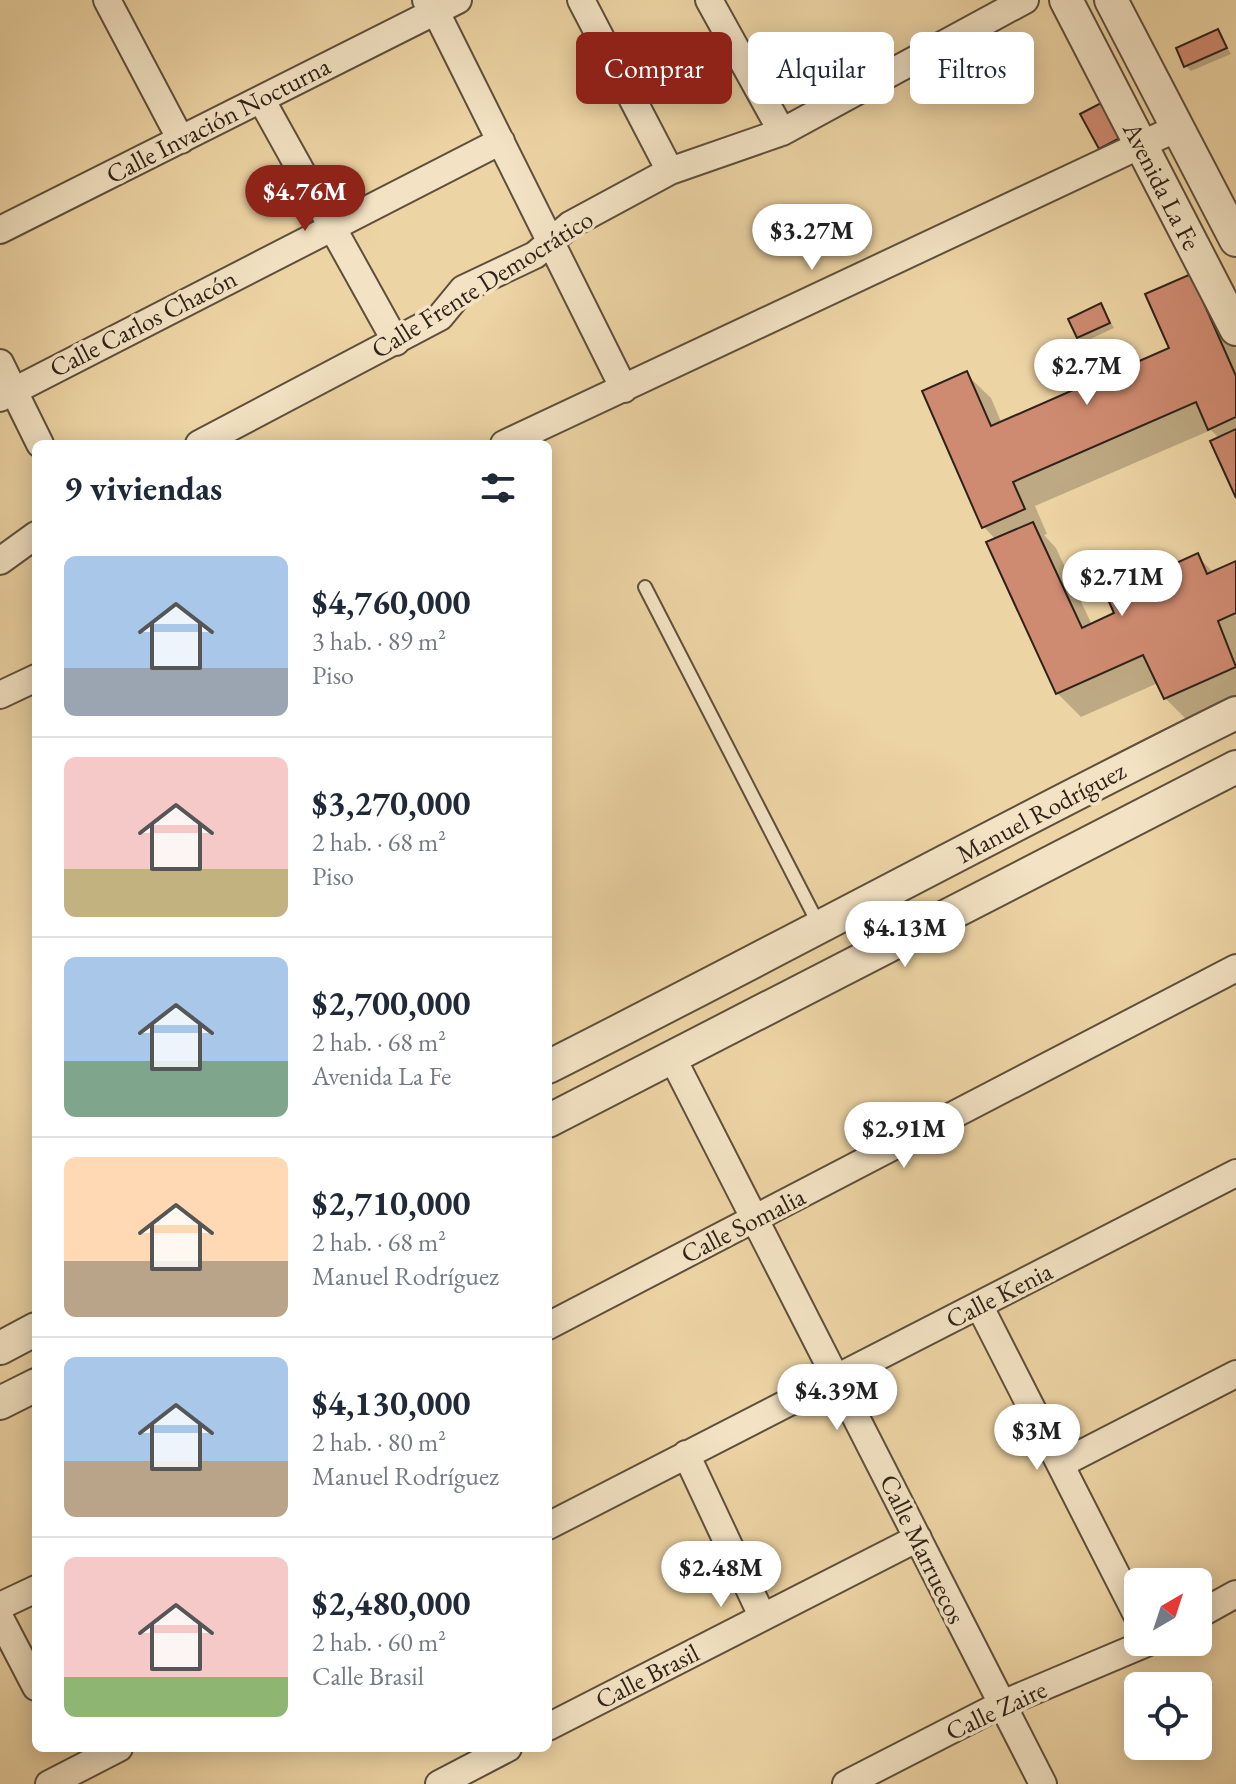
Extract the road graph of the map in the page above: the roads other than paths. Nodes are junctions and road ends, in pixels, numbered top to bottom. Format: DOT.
graph roads {
  1 [pos="107,0"];
  2 [pos="581,0"];
  3 [pos="709,0"];
  4 [pos="1025,0"];
  5 [pos="1066,0"];
  6 [pos="1111,0"];
  7 [pos="440,3"];
  8 [pos="261,99"];
  9 [pos="1177,128"];
  10 [pos="782,132"];
  11 [pos="181,140"];
  12 [pos="501,141"];
  13 [pos="1141,144"];
  14 [pos="670,171"];
  15 [pos="330,227"];
  16 [pos="0,230"];
  17 [pos="549,239"];
  18 [pos="1236,240"];
  19 [pos="1236,329"];
  20 [pos="396,342"];
  21 [pos="0,363"];
  22 [pos="624,389"];
  23 [pos="7,394"];
  24 [pos="37,440"];
  25 [pos="207,440"];
  26 [pos="513,440"];
  27 [pos="32,538"];
  28 [pos="0,561"];
  29 [pos="645,587"];
  30 [pos="32,680"];
  31 [pos="0,695"];
  32 [pos="1236,713"];
  33 [pos="1236,767"];
  34 [pos="821,929"];
  35 [pos="1236,968"];
  36 [pos="672,1057"];
  37 [pos="552,1065"];
  38 [pos="552,1119"];
  39 [pos="1236,1173"];
  40 [pos="755,1219"];
  41 [pos="979,1305"];
  42 [pos="552,1324"];
  43 [pos="32,1331"];
  44 [pos="0,1348"];
  45 [pos="1236,1374"];
  46 [pos="838,1379"];
  47 [pos="32,1387"];
  48 [pos="0,1403"];
  49 [pos="686,1454"];
  50 [pos="1061,1464"];
  51 [pos="552,1524"];
  52 [pos="918,1538"];
  53 [pos="1124,1589"];
  54 [pos="32,1591"];
  55 [pos="1236,1594"];
  56 [pos="0,1606"];
  57 [pos="1212,1607"];
  58 [pos="762,1616"];
  59 [pos="0,1618"];
  60 [pos="1124,1653"];
  61 [pos="32,1679"];
  62 [pos="1000,1705"];
  63 [pos="552,1725"];
  64 [pos="110,1752"];
  65 [pos="500,1752"];
  66 [pos="78,1767"];
  67 [pos="49,1784"];
  68 [pos="439,1784"];
  69 [pos="846,1784"];
  70 [pos="1043,1784"];
  1 -- 11 [label="street"];
  2 -- 14 [label="street"];
  3 -- 10 [label="street"];
  4 -- 10 [label="street, Calle Frente Democrático"];
  5 -- 13 [label="street, Avenida La Fe"];
  6 -- 9 [label="street, Avenida La Fe"];
  7 -- 8 [label="street, Calle Invación Nocturna"];
  7 -- 12 [label="street"];
  8 -- 11 [label="street, Calle Invación Nocturna"];
  8 -- 15 [label="street"];
  9 -- 13 [label="street"];
  9 -- 18 [label="street, Avenida La Fe"];
  10 -- 14 [label="street, Calle Frente Democrático"];
  11 -- 16 [label="street, Calle Invación Nocturna"];
  12 -- 15 [label="street, Calle Carlos Chacón"];
  12 -- 17 [label="street"];
  13 -- 19 [label="street, Avenida La Fe"];
  13 -- 22 [label="street"];
  14 -- 17 [label="street, Calle Frente Democrático"];
  15 -- 20 [label="street"];
  15 -- 23 [label="street, Calle Carlos Chacón"];
  17 -- 20 [label="street, Calle Frente Democrático"];
  17 -- 22 [label="street"];
  20 -- 25 [label="street, Calle Frente Democrático"];
  21 -- 23 [label="street"];
  22 -- 26 [label="street"];
  23 -- 24 [label="street"];
  27 -- 28 [label="street"];
  29 -- 34 [label="lane"];
  30 -- 31 [label="street"];
  32 -- 34 [label="street, Manuel Rodríguez"];
  33 -- 36 [label="street, Manuel Rodríguez"];
  34 -- 37 [label="street, Manuel Rodríguez"];
  35 -- 40 [label="street, Calle Somalia"];
  36 -- 38 [label="street, Manuel Rodríguez"];
  36 -- 40 [label="street, Calle Marruecos"];
  39 -- 41 [label="street, Calle Kenia"];
  40 -- 42 [label="street, Calle Somalia"];
  40 -- 46 [label="street, Calle Marruecos"];
  41 -- 46 [label="street, Calle Kenia"];
  41 -- 50 [label="street"];
  43 -- 44 [label="street"];
  45 -- 50 [label="street"];
  46 -- 49 [label="street, Calle Kenia"];
  46 -- 52 [label="street, Calle Marruecos"];
  47 -- 48 [label="street"];
  49 -- 51 [label="street, Calle Kenia"];
  49 -- 58 [label="street"];
  50 -- 53 [label="street"];
  52 -- 58 [label="street, Calle Brasil"];
  52 -- 62 [label="street, Calle Marruecos"];
  54 -- 56 [label="street"];
  55 -- 57 [label="street"];
  58 -- 63 [label="street, Calle Brasil"];
  59 -- 61 [label="street"];
  60 -- 62 [label="street, Calle Zaire"];
  62 -- 69 [label="street, Calle Zaire"];
  62 -- 70 [label="street, Calle Marruecos"];
  64 -- 66 [label="street"];
  65 -- 68 [label="street"];
  66 -- 67 [label="street"];
}
